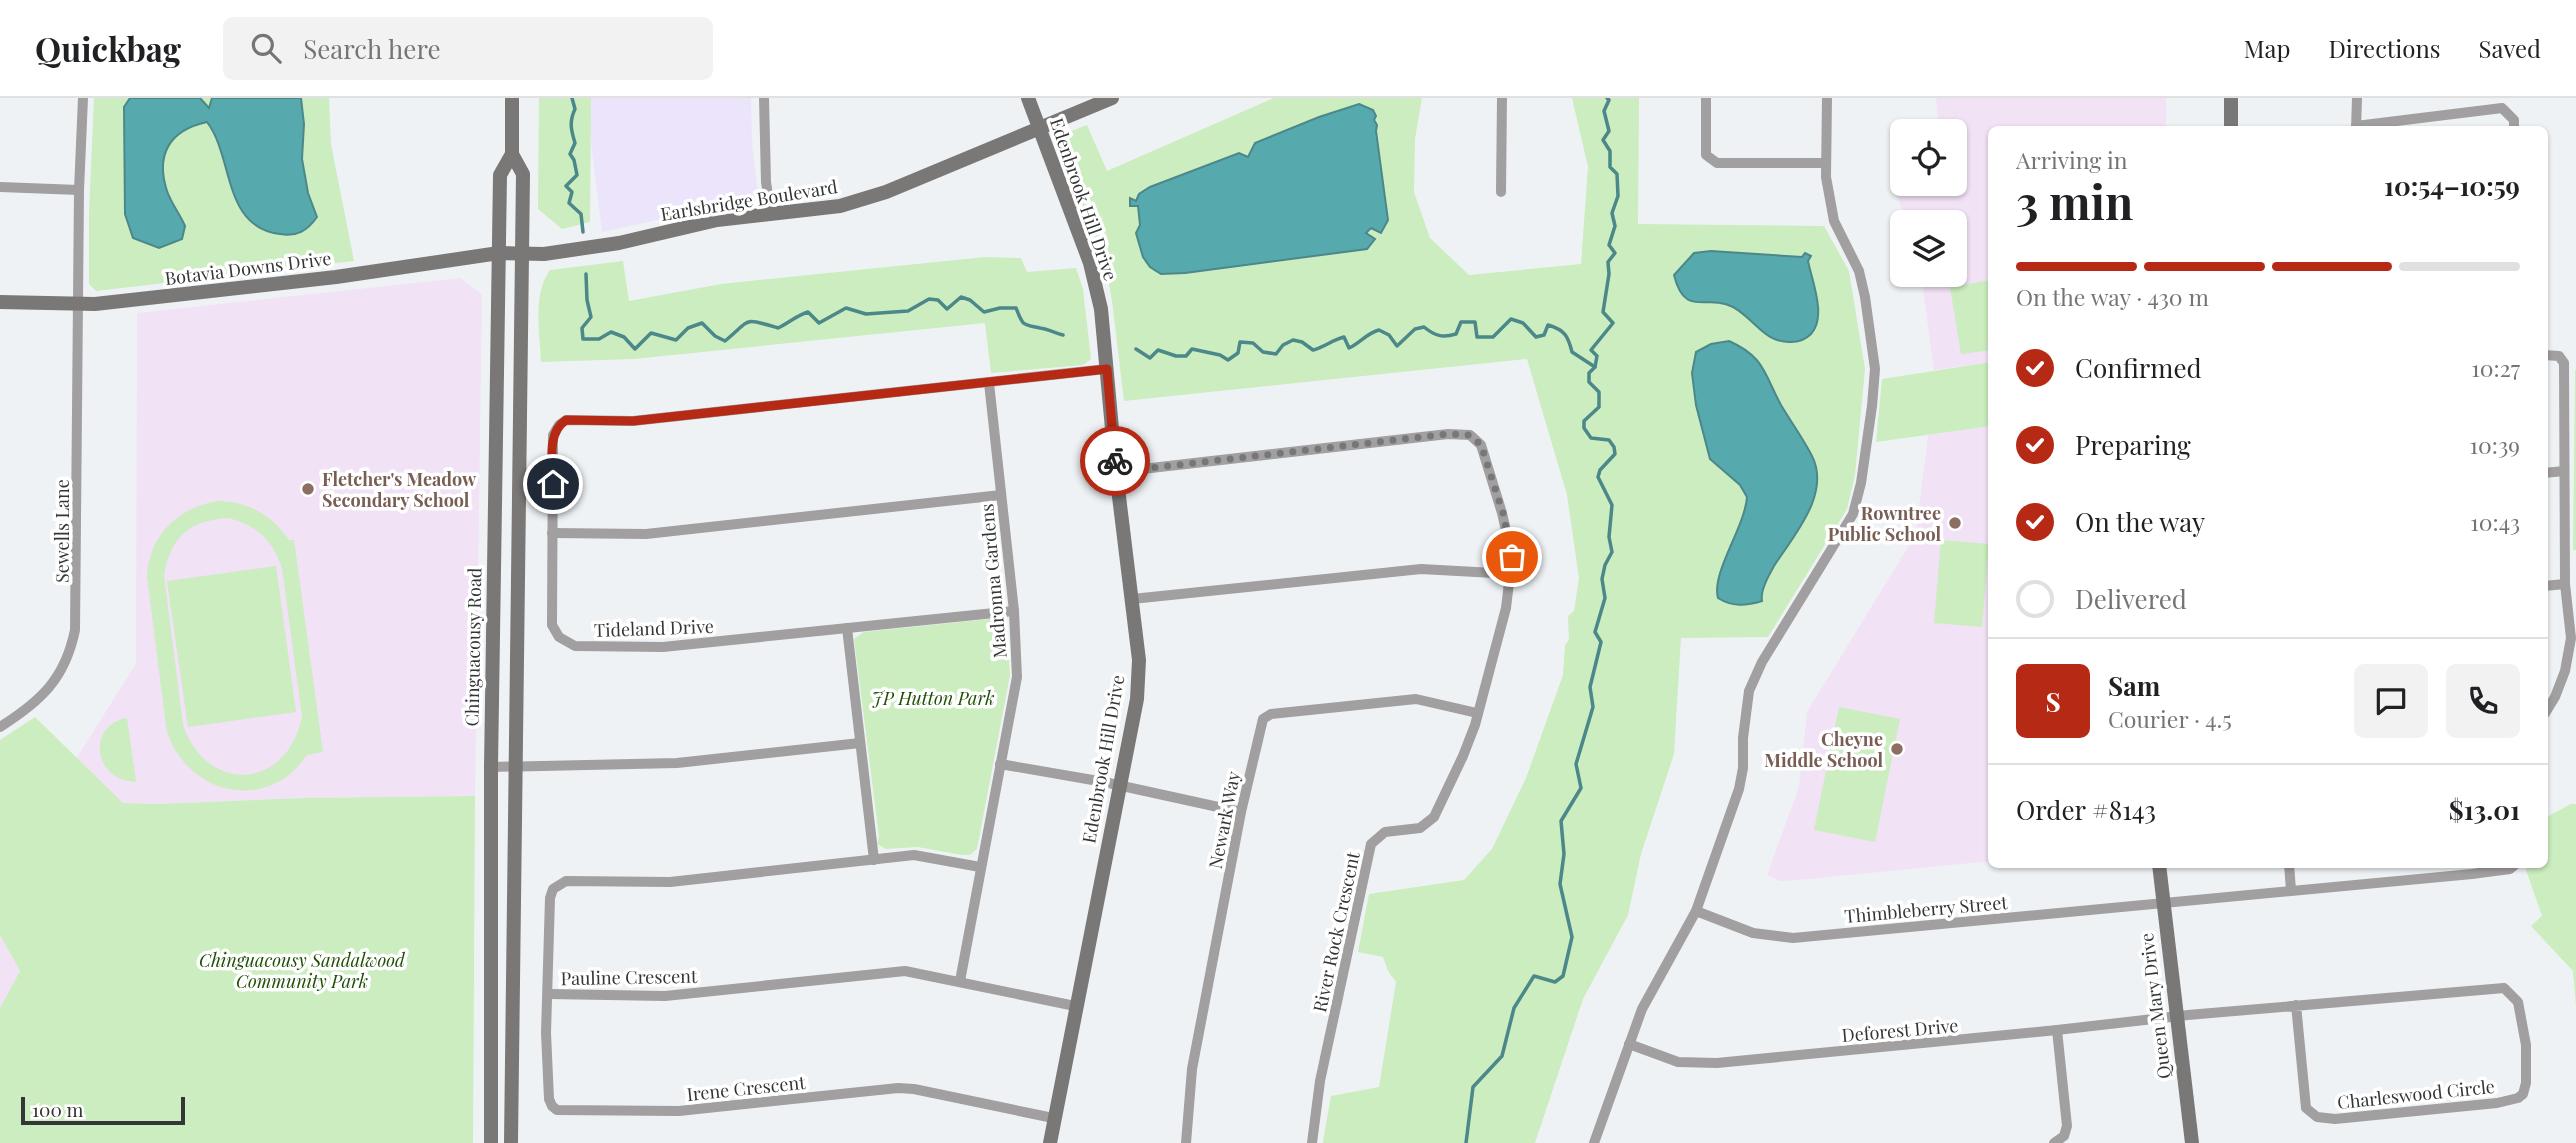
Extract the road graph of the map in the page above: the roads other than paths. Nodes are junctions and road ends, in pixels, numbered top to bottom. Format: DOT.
graph roads {
  1 [pos="83,98"];
  2 [pos="512,98"];
  3 [pos="764,98"];
  4 [pos="1028,98"];
  5 [pos="1112,98"];
  6 [pos="1502,98"];
  7 [pos="1706,98"];
  8 [pos="1827,98"];
  9 [pos="2231,98"];
  10 [pos="2357,98"];
  11 [pos="2231,126"];
  12 [pos="2356,126"];
  13 [pos="2371,126"];
  14 [pos="2514,126"];
  15 [pos="1040,130"];
  16 [pos="512,154"];
  17 [pos="1826,163"];
  18 [pos="0,187"];
  19 [pos="79,190"];
  20 [pos="1501,192"];
  21 [pos="771,215"];
  22 [pos="499,253"];
  23 [pos="521,254"];
  24 [pos="0,302"];
  25 [pos="78,304"];
  26 [pos="2548,355"];
  27 [pos="1107,369"];
  28 [pos="989,383"];
  29 [pos="2564,471"];
  30 [pos="1116,472"];
  31 [pos="2548,473"];
  32 [pos="1001,495"];
  33 [pos="552,533"];
  34 [pos="1512,574"];
  35 [pos="2565,584"];
  36 [pos="2548,586"];
  37 [pos="1132,599"];
  38 [pos="1014,611"];
  39 [pos="847,628"];
  40 [pos="2548,708"];
  41 [pos="1477,713"];
  42 [pos="0,727"];
  43 [pos="860,743"];
  44 [pos="1000,764"];
  45 [pos="491,767"];
  46 [pos="514,767"];
  47 [pos="1120,785"];
  48 [pos="1241,812"];
  49 [pos="874,860"];
  50 [pos="981,867"];
  51 [pos="2159,868"];
  52 [pos="2289,868"];
  53 [pos="2511,868"];
  54 [pos="2291,890"];
  55 [pos="2163,903"];
  56 [pos="1696,911"];
  57 [pos="960,981"];
  58 [pos="549,994"];
  59 [pos="2296,1005"];
  60 [pos="1075,1006"];
  61 [pos="2176,1016"];
  62 [pos="2057,1030"];
  63 [pos="1629,1044"];
  64 [pos="1053,1118"];
  65 [pos="491,1143"];
  66 [pos="511,1143"];
  67 [pos="1050,1143"];
  68 [pos="1186,1143"];
  69 [pos="1311,1143"];
  70 [pos="1594,1143"];
  71 [pos="2054,1143"];
  72 [pos="2192,1143"];
  1 -- 19 [label="street, Sewells Lane"];
  2 -- 16 [label="street, Chinguacousy Road"];
  3 -- 21 [label="street"];
  4 -- 15 [label="street, Edenbrook Hill Drive"];
  5 -- 15 [label="street, Earlsbridge Boulevard"];
  6 -- 20 [label="street"];
  7 -- 17 [label="street"];
  8 -- 17 [label="street"];
  9 -- 11 [label="street"];
  10 -- 12 [label="street"];
  13 -- 14 [label="street"];
  15 -- 21 [label="street, Earlsbridge Boulevard"];
  15 -- 27 [label="street, Edenbrook Hill Drive"];
  16 -- 22 [label="street, Chinguacousy Road"];
  16 -- 23 [label="street, Chinguacousy Road"];
  17 -- 56 [label="street"];
  18 -- 19 [label="street"];
  19 -- 25 [label="street, Sewells Lane"];
  21 -- 23 [label="street, Earlsbridge Boulevard"];
  22 -- 23 [label="street, Earlsbridge Boulevard"];
  22 -- 25 [label="street, Botavia Downs Drive"];
  22 -- 45 [label="street, Chinguacousy Road"];
  23 -- 46 [label="street, Chinguacousy Road"];
  24 -- 25 [label="street, Botavia Downs Drive"];
  25 -- 42 [label="street, Sewells Lane"];
  26 -- 29 [label="street"];
  27 -- 28 [label="street, Tideland Drive"];
  27 -- 30 [label="street, Edenbrook Hill Drive"];
  28 -- 32 [label="street, Madronna Gardens"];
  28 -- 33 [label="street, Tideland Drive"];
  29 -- 31 [label="street"];
  29 -- 35 [label="street"];
  30 -- 34 [label="street, River Rock Crescent"];
  30 -- 37 [label="street, Edenbrook Hill Drive"];
  32 -- 33 [label="street"];
  32 -- 38 [label="street, Madronna Gardens"];
  33 -- 39 [label="street, Tideland Drive"];
  34 -- 37 [label="street"];
  34 -- 41 [label="street, River Rock Crescent"];
  35 -- 36 [label="street"];
  35 -- 40 [label="street"];
  37 -- 47 [label="street, Edenbrook Hill Drive"];
  38 -- 39 [label="street, Tideland Drive"];
  38 -- 44 [label="street, Madronna Gardens"];
  39 -- 43 [label="street"];
  41 -- 48 [label="street, Newark Way"];
  41 -- 69 [label="street, River Rock Crescent"];
  43 -- 46 [label="street"];
  43 -- 49 [label="street"];
  44 -- 47 [label="street"];
  44 -- 50 [label="street, Madronna Gardens"];
  45 -- 46 [label="street"];
  45 -- 65 [label="street, Chinguacousy Road"];
  46 -- 66 [label="street, Chinguacousy Road"];
  47 -- 48 [label="street"];
  47 -- 60 [label="street, Edenbrook Hill Drive"];
  48 -- 68 [label="street, Newark Way"];
  49 -- 50 [label="street, Pauline Crescent"];
  49 -- 58 [label="street, Pauline Crescent"];
  50 -- 57 [label="street, Madronna Gardens"];
  51 -- 55 [label="street, Queen Mary Drive"];
  52 -- 54 [label="street"];
  53 -- 54 [label="street, Thimbleberry Street"];
  54 -- 55 [label="street, Thimbleberry Street"];
  55 -- 56 [label="street, Thimbleberry Street"];
  55 -- 61 [label="street, Queen Mary Drive"];
  56 -- 63 [label="street"];
  57 -- 58 [label="street, Pauline Crescent"];
  57 -- 60 [label="street, Pauline Crescent"];
  58 -- 64 [label="street, Irene Crescent"];
  59 -- 59 [label="street, Charleswood Circle"];
  59 -- 61 [label="street, Charleswood Circle"];
  60 -- 64 [label="street, Edenbrook Hill Drive"];
  61 -- 62 [label="street, Deforest Drive"];
  61 -- 72 [label="street, Queen Mary Drive"];
  62 -- 63 [label="street, Deforest Drive"];
  62 -- 71 [label="street"];
  63 -- 70 [label="street"];
  64 -- 67 [label="street, Edenbrook Hill Drive"];
}
